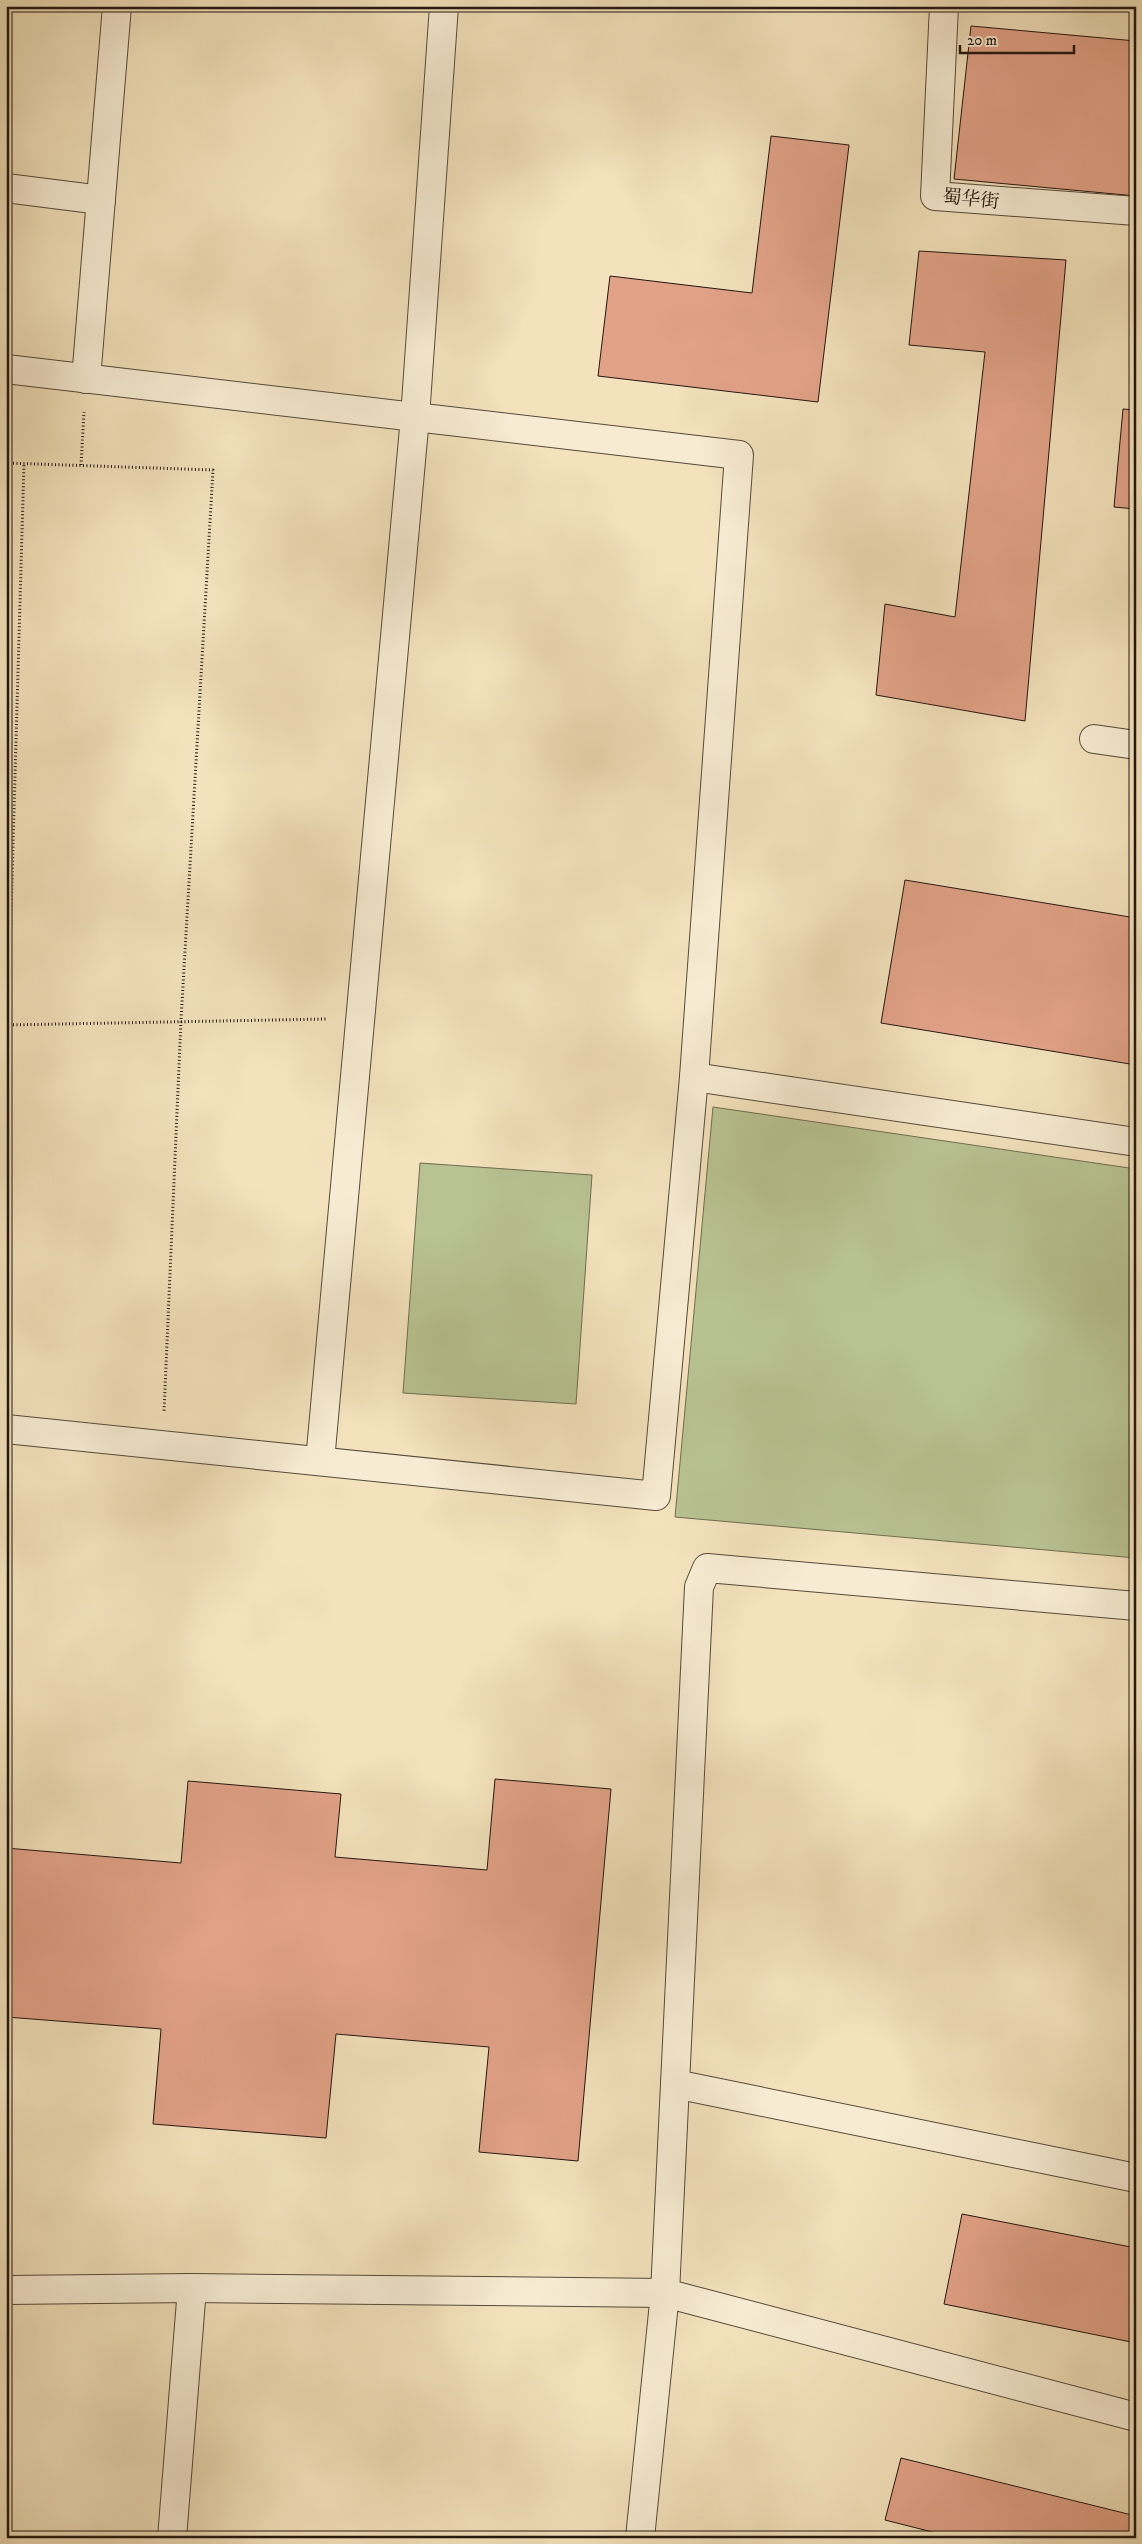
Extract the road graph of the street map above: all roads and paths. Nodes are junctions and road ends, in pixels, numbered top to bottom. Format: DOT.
graph roads {
  1 [pos="116,6"];
  2 [pos="444,6"];
  3 [pos="944,6"];
  4 [pos="6,188"];
  5 [pos="101,200"];
  6 [pos="1136,211"];
  7 [pos="6,369"];
  8 [pos="86,379"];
  9 [pos="416,417"];
  10 [pos="6,463"];
  11 [pos="24,464"];
  12 [pos="81,466"];
  13 [pos="1094,739"];
  14 [pos="1136,746"];
  15 [pos="361,1019"];
  16 [pos="181,1020"];
  17 [pos="8,1025"];
  18 [pos="694,1077"];
  19 [pos="6,1089"];
  20 [pos="1136,1142"];
  21 [pos="6,1429"];
  22 [pos="162,1445"];
  23 [pos="320,1461"];
  24 [pos="1136,1606"];
  25 [pos="675,2084"];
  26 [pos="1136,2178"];
  27 [pos="192,2288"];
  28 [pos="6,2290"];
  29 [pos="665,2293"];
  30 [pos="1136,2417"];
  31 [pos="172,2538"];
  32 [pos="640,2538"];
  1 -- 5 [label="street"];
  2 -- 9 [label="street"];
  3 -- 6 [label="street, 蜀华街"];
  4 -- 5 [label="street"];
  5 -- 8 [label="street"];
  7 -- 8 [label="street"];
  8 -- 9 [label="street"];
  8 -- 12 [label="path"];
  9 -- 15 [label="street"];
  9 -- 18 [label="street"];
  10 -- 11 [label="path"];
  11 -- 12 [label="path"];
  11 -- 17 [label="path"];
  12 -- 16 [label="path"];
  13 -- 14 [label="street"];
  15 -- 16 [label="path"];
  15 -- 23 [label="street"];
  16 -- 17 [label="path"];
  16 -- 22 [label="path"];
  17 -- 19 [label="path"];
  18 -- 20 [label="street"];
  18 -- 23 [label="street"];
  21 -- 22 [label="street"];
  22 -- 23 [label="street"];
  24 -- 25 [label="street"];
  25 -- 26 [label="street"];
  25 -- 29 [label="street"];
  27 -- 28 [label="street"];
  27 -- 29 [label="street"];
  27 -- 31 [label="street"];
  29 -- 30 [label="street"];
  29 -- 32 [label="street"];
}
